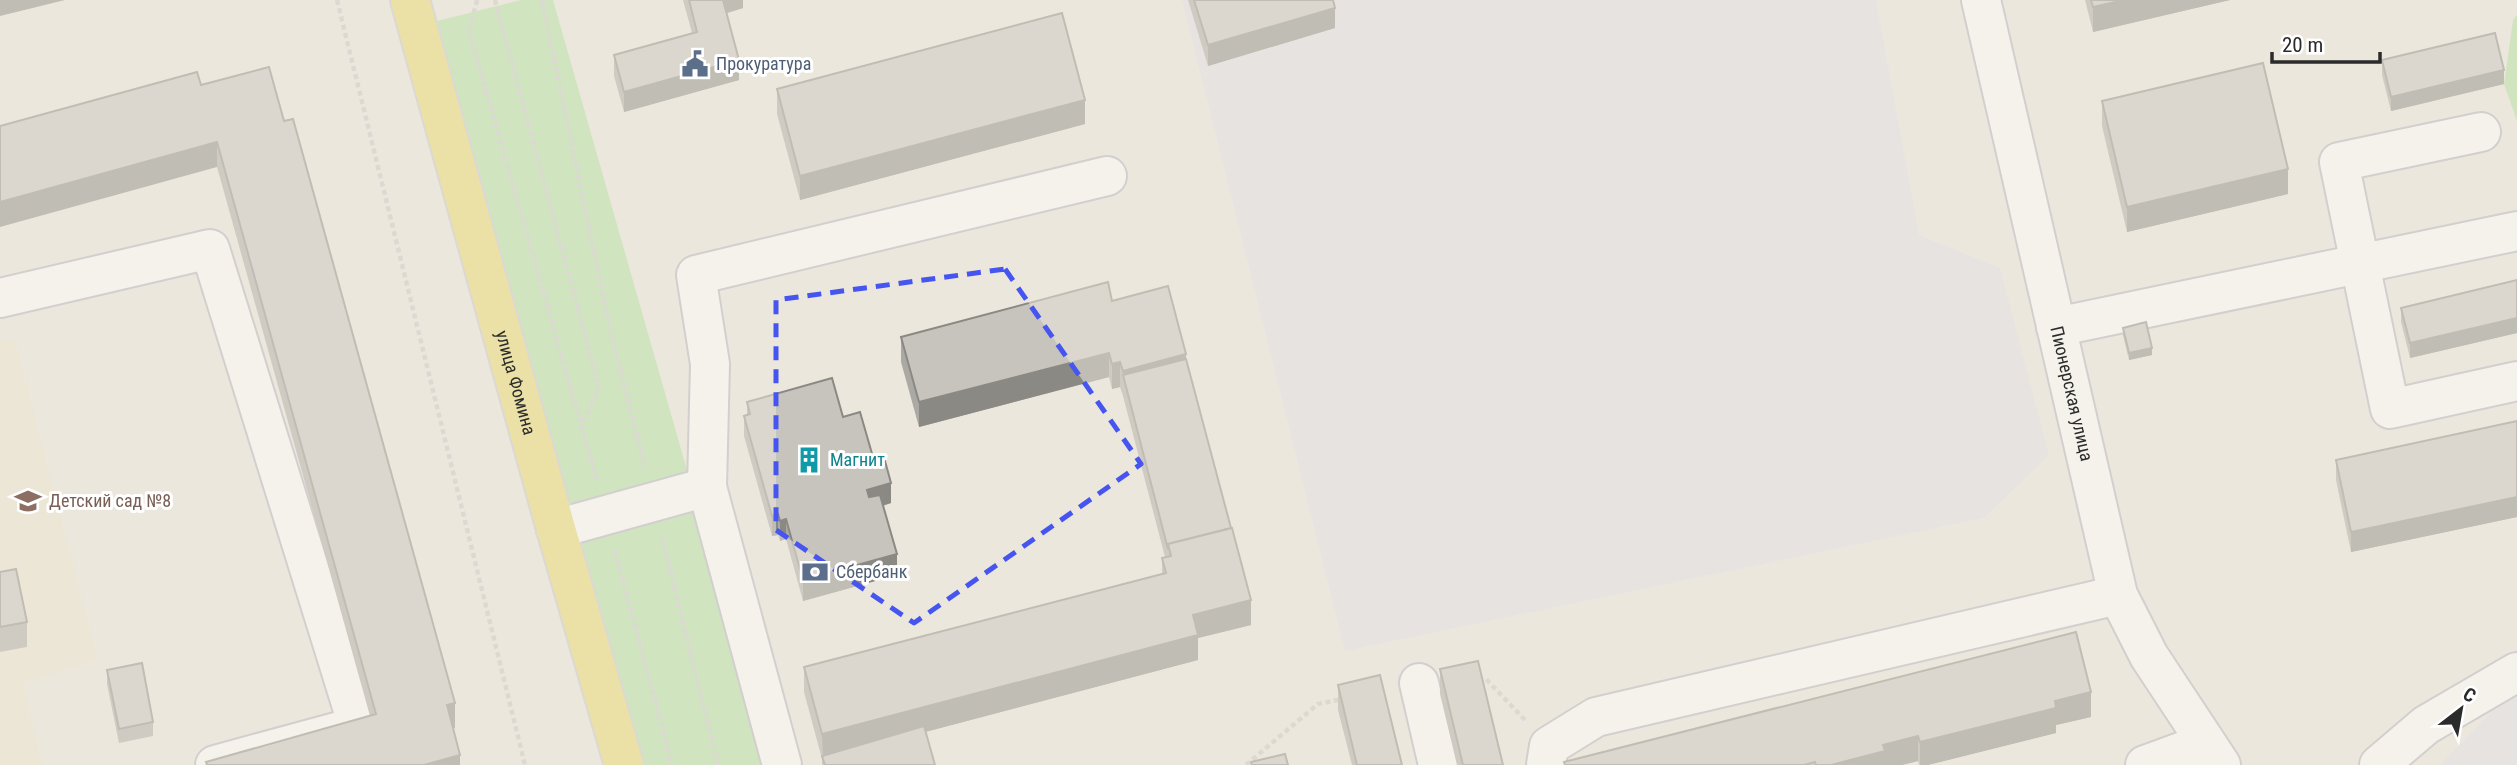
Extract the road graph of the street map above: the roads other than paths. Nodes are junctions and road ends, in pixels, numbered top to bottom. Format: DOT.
graph roads {
  1 [pos="410,0"];
  2 [pos="1981,0"];
  3 [pos="2481,132"];
  4 [pos="1107,176"];
  5 [pos="2516,232"];
  6 [pos="2361,263"];
  7 [pos="0,298"];
  8 [pos="2056,327"];
  9 [pos="2517,382"];
  10 [pos="707,487"];
  11 [pos="555,529"];
  12 [pos="2118,595"];
  13 [pos="2517,672"];
  14 [pos="1419,683"];
  15 [pos="2213,754"];
  16 [pos="215,765"];
  17 [pos="624,765"];
  18 [pos="782,765"];
  19 [pos="1438,765"];
  20 [pos="1546,765"];
  21 [pos="2145,765"];
  22 [pos="2379,765"];
  1 -- 11 [label="main road, улица Фомина"];
  2 -- 8 [label="street, Пионерская улица"];
  3 -- 6 [label="street"];
  4 -- 10 [label="street"];
  5 -- 6 [label="street"];
  6 -- 8 [label="street"];
  6 -- 9 [label="street"];
  7 -- 16 [label="street"];
  8 -- 12 [label="street, Пионерская улица"];
  10 -- 11 [label="street"];
  10 -- 18 [label="street"];
  11 -- 17 [label="main road, улица Фомина"];
  12 -- 15 [label="street, Пионерская улица"];
  12 -- 20 [label="street"];
  13 -- 22 [label="street"];
  14 -- 19 [label="street"];
  15 -- 21 [label="street"];
}
